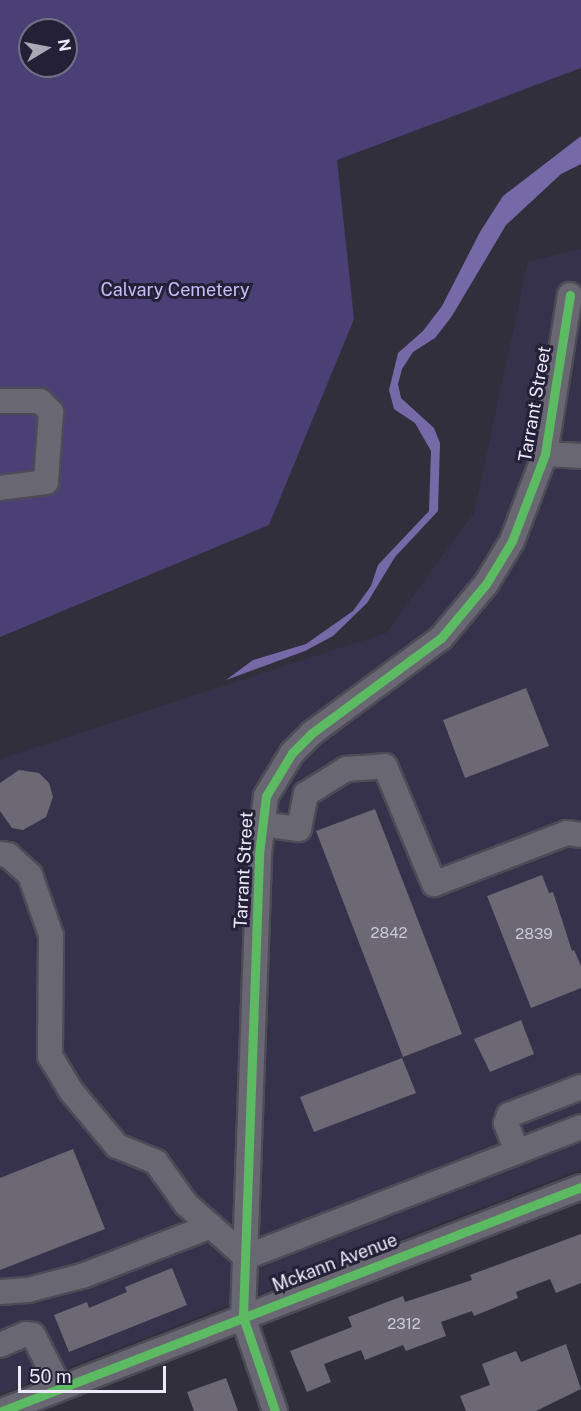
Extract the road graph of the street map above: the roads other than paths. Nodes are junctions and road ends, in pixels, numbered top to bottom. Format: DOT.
graph roads {
  1 [pos="570,295"];
  2 [pos="0,401"];
  3 [pos="545,454"];
  4 [pos="581,456"];
  5 [pos="0,488"];
  6 [pos="262,824"];
  7 [pos="581,835"];
  8 [pos="0,854"];
  9 [pos="581,1087"];
  10 [pos="581,1127"];
  11 [pos="517,1152"];
  12 [pos="581,1187"];
  13 [pos="211,1226"];
  14 [pos="246,1257"];
  15 [pos="0,1292"];
  16 [pos="243,1317"];
  17 [pos="0,1344"];
  18 [pos="60,1388"];
  19 [pos="2,1411"];
  20 [pos="275,1411"];
  1 -- 3 [label="street, Tarrant Street"];
  2 -- 5 [label="street"];
  3 -- 4 [label="street"];
  3 -- 6 [label="street, Tarrant Street"];
  6 -- 7 [label="street"];
  6 -- 14 [label="street, Tarrant Street"];
  8 -- 13 [label="street"];
  9 -- 11 [label="street"];
  10 -- 11 [label="street"];
  11 -- 14 [label="street"];
  12 -- 16 [label="street, Mckann Avenue"];
  13 -- 14 [label="street"];
  13 -- 15 [label="street"];
  14 -- 16 [label="street, Tarrant Street"];
  16 -- 18 [label="street, Mckann Avenue"];
  16 -- 20 [label="street, Tarrant Street"];
  17 -- 18 [label="street"];
  18 -- 19 [label="street, Mckann Avenue"];
}
